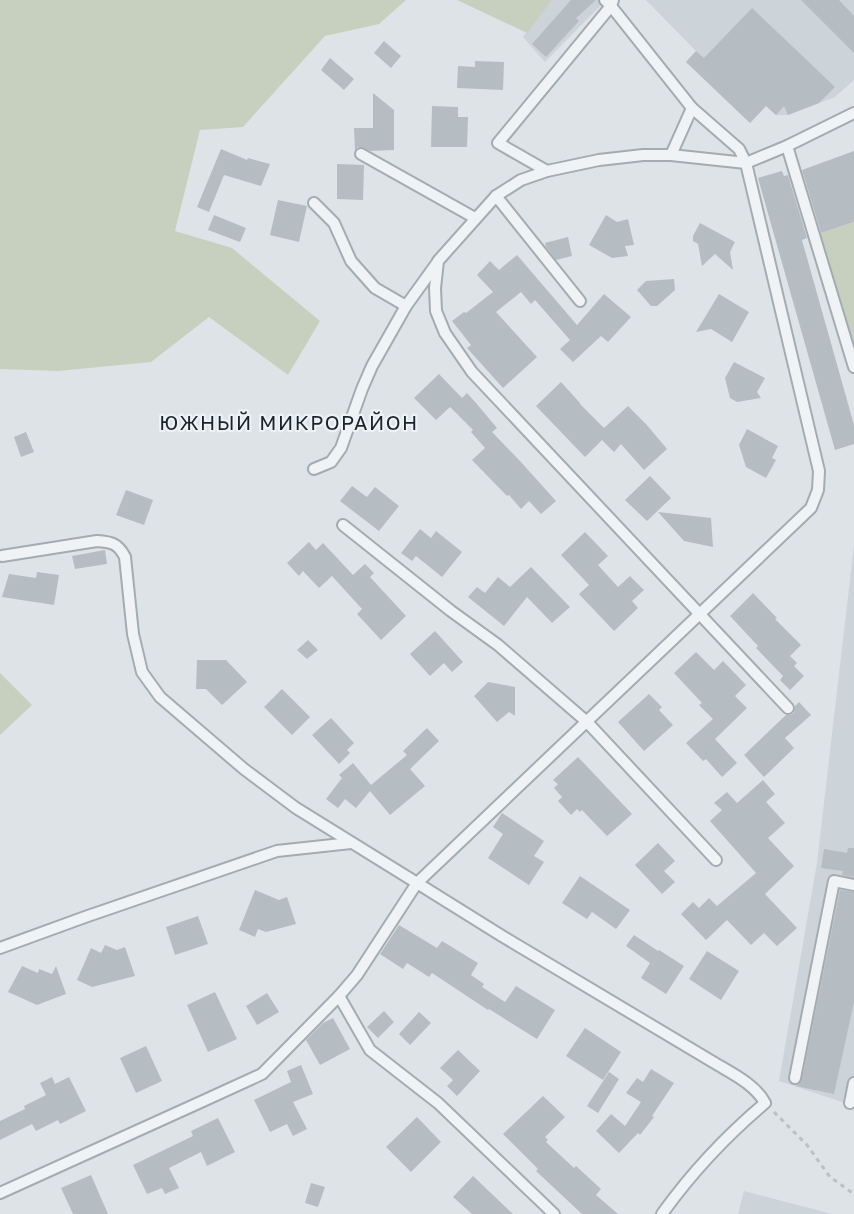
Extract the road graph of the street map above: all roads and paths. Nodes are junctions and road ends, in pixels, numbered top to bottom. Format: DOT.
graph roads {
  1 [pos="610,2"];
  2 [pos="692,108"];
  3 [pos="854,113"];
  4 [pos="787,146"];
  5 [pos="361,154"];
  6 [pos="671,155"];
  7 [pos="746,162"];
  8 [pos="547,171"];
  9 [pos="496,196"];
  10 [pos="314,203"];
  11 [pos="475,218"];
  12 [pos="438,261"];
  13 [pos="580,301"];
  14 [pos="406,306"];
  15 [pos="854,367"];
  16 [pos="314,469"];
  17 [pos="343,525"];
  18 [pos="2,556"];
  19 [pos="700,614"];
  20 [pos="788,708"];
  21 [pos="587,722"];
  22 [pos="351,843"];
  23 [pos="717,860"];
  24 [pos="417,883"];
  25 [pos="854,885"];
  26 [pos="0,948"];
  27 [pos="339,996"];
  28 [pos="795,1078"];
  29 [pos="854,1083"];
  30 [pos="765,1103"];
  31 [pos="850,1103"];
  32 [pos="0,1193"];
  33 [pos="854,1194"];
  34 [pos="554,1214"];
  35 [pos="662,1214"];
  1 -- 2 [label="lane"];
  1 -- 8 [label="lane"];
  2 -- 6 [label="lane"];
  2 -- 7 [label="lane"];
  3 -- 4 [label="lane"];
  4 -- 7 [label="lane"];
  4 -- 15 [label="lane"];
  5 -- 11 [label="lane"];
  6 -- 7 [label="lane"];
  6 -- 8 [label="lane"];
  7 -- 19 [label="lane"];
  8 -- 9 [label="lane"];
  9 -- 11 [label="lane"];
  9 -- 13 [label="lane"];
  10 -- 14 [label="lane"];
  11 -- 12 [label="lane"];
  12 -- 14 [label="lane"];
  12 -- 19 [label="lane"];
  14 -- 16 [label="lane"];
  17 -- 21 [label="lane"];
  18 -- 22 [label="lane"];
  19 -- 20 [label="lane"];
  19 -- 21 [label="lane"];
  21 -- 23 [label="lane"];
  21 -- 24 [label="lane"];
  22 -- 24 [label="lane"];
  22 -- 26 [label="lane"];
  24 -- 27 [label="lane"];
  24 -- 30 [label="lane"];
  25 -- 28 [label="lane"];
  27 -- 32 [label="lane"];
  27 -- 34 [label="lane"];
  29 -- 31 [label="lane"];
  30 -- 33 [label="path"];
  30 -- 35 [label="lane"];
}
